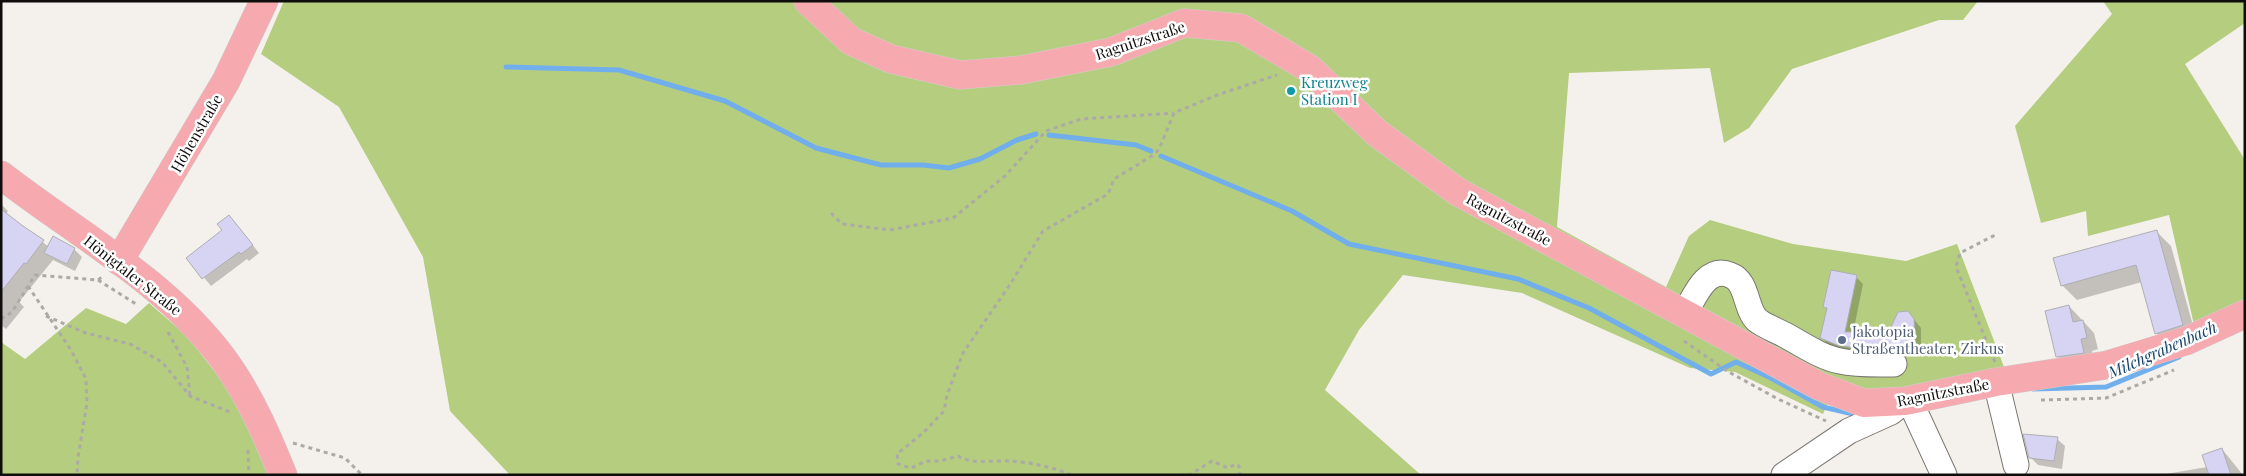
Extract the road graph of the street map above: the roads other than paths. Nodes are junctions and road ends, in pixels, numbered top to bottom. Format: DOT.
graph roads {
  1 [pos="264,1"];
  2 [pos="808,1"];
  3 [pos="1,176"];
  4 [pos="119,261"];
  5 [pos="1685,313"];
  6 [pos="2245,314"];
  7 [pos="1894,364"];
  8 [pos="1999,381"];
  9 [pos="1906,401"];
  10 [pos="2016,465"];
  11 [pos="283,475"];
  12 [pos="1784,475"];
  13 [pos="1944,475"];
  1 -- 4 [label="main road, Höhenstraße"];
  2 -- 5 [label="main road, Ragnitzstraße"];
  3 -- 4 [label="main road, Hönigtaler Straße"];
  4 -- 11 [label="main road, Hönigtaler Straße"];
  5 -- 7 [label="lane"];
  5 -- 9 [label="main road, Ragnitzstraße"];
  6 -- 8 [label="main road, Ragnitzstraße"];
  8 -- 9 [label="main road, Ragnitzstraße"];
  8 -- 10 [label="lane"];
  9 -- 12 [label="lane"];
  9 -- 13 [label="lane"];
}
